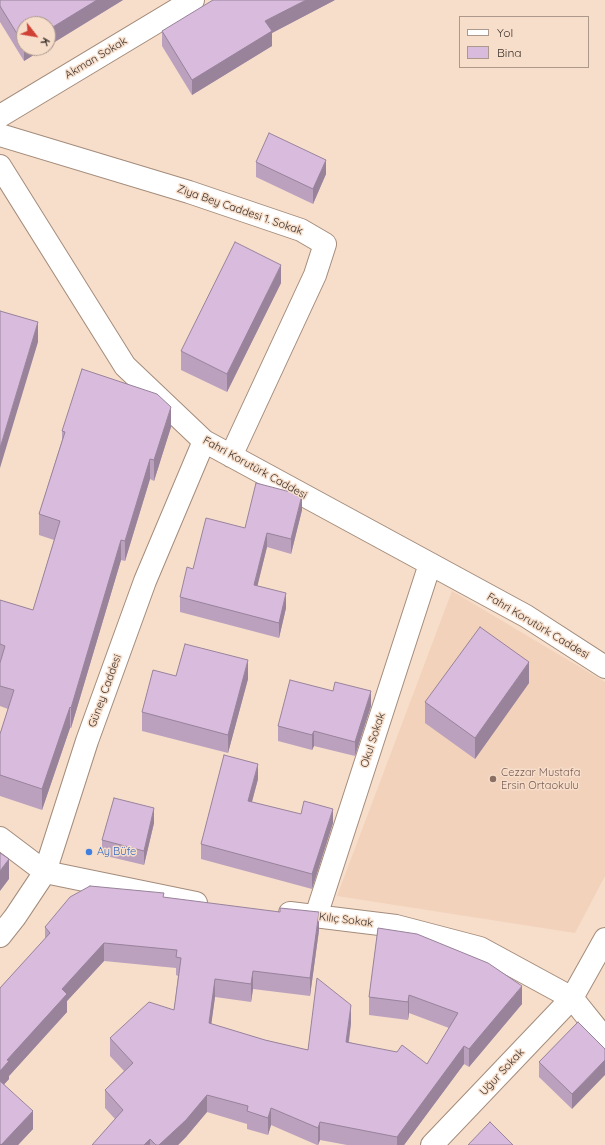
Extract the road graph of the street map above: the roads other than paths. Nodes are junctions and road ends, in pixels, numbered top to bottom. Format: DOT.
graph roads {
  1 [pos="193,0"];
  2 [pos="0,116"];
  3 [pos="0,135"];
  4 [pos="0,166"];
  5 [pos="204,441"];
  6 [pos="231,456"];
  7 [pos="430,564"];
  8 [pos="605,667"];
  9 [pos="0,838"];
  10 [pos="45,872"];
  11 [pos="218,905"];
  12 [pos="271,911"];
  13 [pos="316,916"];
  14 [pos="0,936"];
  15 [pos="605,939"];
  16 [pos="572,998"];
  17 [pos="605,1039"];
  18 [pos="432,1145"];
  1 -- 2 [label="street, Akman Sokak"];
  3 -- 6 [label="street, Ziya Bey Caddesi 1. Sokak"];
  4 -- 5 [label="street, Fahri Korutürk Caddesi"];
  5 -- 6 [label="street, Fahri Korutürk Caddesi"];
  5 -- 10 [label="street, Güney Caddesi"];
  6 -- 7 [label="street, Fahri Korutürk Caddesi"];
  7 -- 8 [label="street, Fahri Korutürk Caddesi"];
  7 -- 13 [label="street, Okul Sokak"];
  9 -- 10 [label="street"];
  10 -- 11 [label="street"];
  10 -- 14 [label="street, Güney Caddesi"];
  12 -- 13 [label="street, Kılıç Sokak"];
  13 -- 16 [label="street, Kılıç Sokak"];
  15 -- 16 [label="street, Uğur Sokak"];
  16 -- 17 [label="street"];
  16 -- 18 [label="street, Uğur Sokak"];
}
